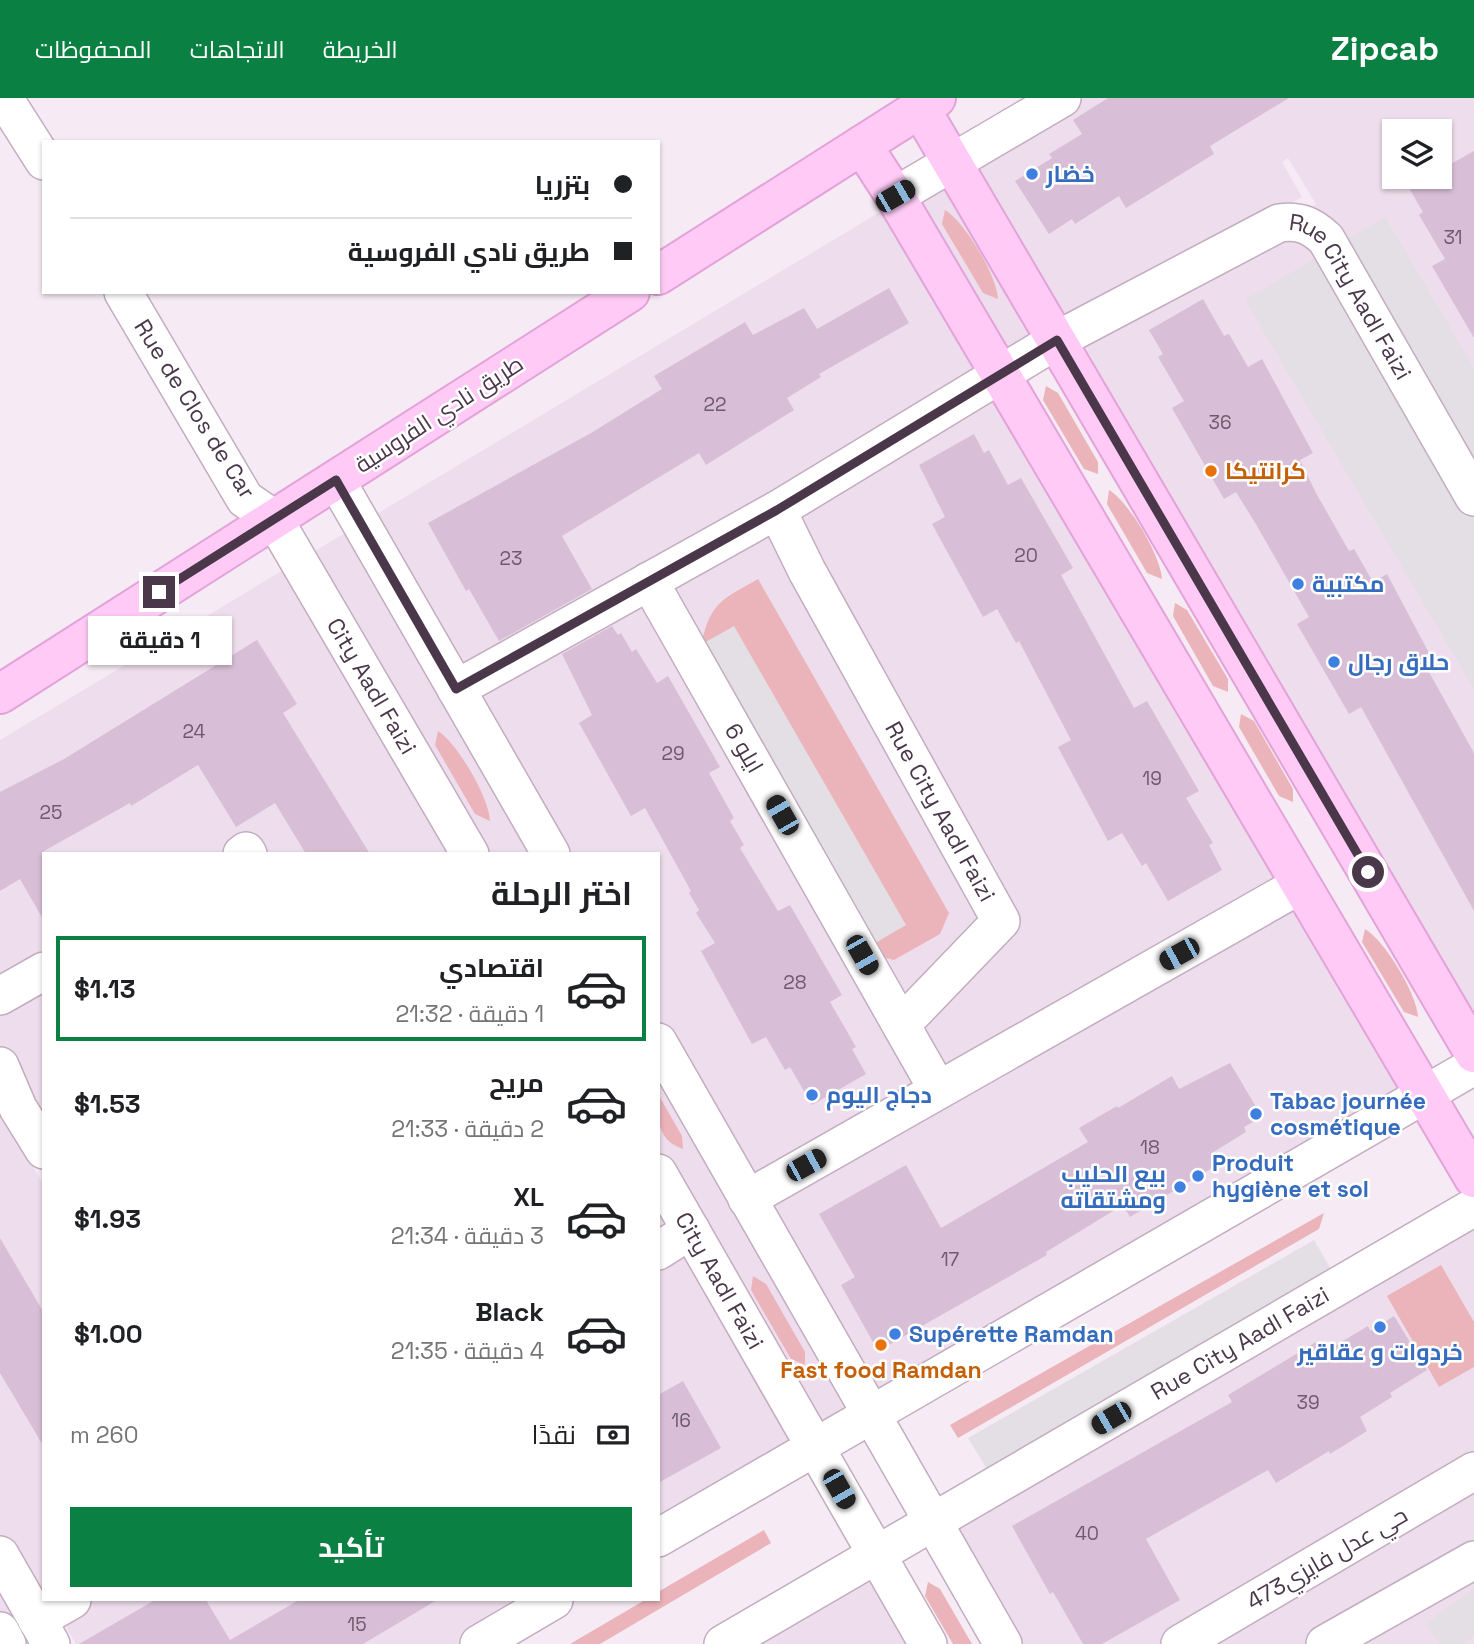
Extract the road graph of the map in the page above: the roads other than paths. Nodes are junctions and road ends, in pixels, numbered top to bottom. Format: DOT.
graph roads {
  1 [pos="4,98"];
  2 [pos="1062,98"];
  3 [pos="928,103"];
  4 [pos="862,145"];
  5 [pos="42,158"];
  6 [pos="953,162"];
  7 [pos="895,196"];
  8 [pos="660,274"];
  9 [pos="124,294"];
  10 [pos="627,294"];
  11 [pos="1057,340"];
  12 [pos="999,374"];
  13 [pos="336,480"];
  14 [pos="1474,497"];
  15 [pos="777,510"];
  16 [pos="274,519"];
  17 [pos="649,581"];
  18 [pos="456,689"];
  19 [pos="0,694"];
  20 [pos="469,852"];
  21 [pos="550,852"];
  22 [pos="1300,885"];
  23 [pos="42,972"];
  24 [pos="0,996"];
  25 [pos="901,1025"];
  26 [pos="660,1046"];
  27 [pos="1474,1053"];
  28 [pos="0,1066"];
  29 [pos="1474,1066"];
  30 [pos="938,1090"];
  31 [pos="1424,1096"];
  32 [pos="31,1101"];
  33 [pos="42,1142"];
  34 [pos="660,1176"];
  35 [pos="1474,1178"];
  36 [pos="747,1199"];
  37 [pos="1474,1207"];
  38 [pos="691,1230"];
  39 [pos="660,1250"];
  40 [pos="871,1414"];
  41 [pos="814,1446"];
  42 [pos="1474,1471"];
  43 [pos="932,1521"];
  44 [pos="660,1537"];
  45 [pos="876,1554"];
  46 [pos="0,1555"];
  47 [pos="1474,1560"];
  48 [pos="71,1601"];
  49 [pos="552,1601"];
  50 [pos="44,1632"];
  51 [pos="478,1644"];
  52 [pos="723,1644"];
  53 [pos="928,1644"];
  54 [pos="1003,1644"];
  55 [pos="1180,1644"];
  56 [pos="1325,1644"];
  1 -- 5 [label="street"];
  2 -- 6 [label="street"];
  3 -- 4 [label="main road"];
  3 -- 6 [label="main road"];
  4 -- 7 [label="main road"];
  4 -- 8 [label="main road"];
  6 -- 7 [label="street"];
  6 -- 11 [label="main road"];
  7 -- 12 [label="main road"];
  9 -- 16 [label="street, Rue de Clos de Car"];
  10 -- 13 [label="main road, طريق نادي الفروسية"];
  11 -- 12 [label="street, Rue City Aadl Faizi"];
  11 -- 14 [label="street, Rue City Aadl Faizi"];
  11 -- 27 [label="main road"];
  12 -- 15 [label="street, Rue City Aadl Faizi"];
  12 -- 22 [label="main road"];
  13 -- 16 [label="main road, طريق نادي الفروسية"];
  13 -- 18 [label="street"];
  15 -- 17 [label="street, Rue City Aadl Faizi"];
  15 -- 25 [label="street, Rue City Aadl Faizi"];
  16 -- 19 [label="main road, طريق نادي الفروسية"];
  16 -- 20 [label="street, City Aadl Faizi"];
  17 -- 18 [label="street, Rue City Aadl Faizi"];
  17 -- 25 [label="street, ايلو 6"];
  18 -- 21 [label="street"];
  22 -- 30 [label="street"];
  22 -- 31 [label="main road"];
  23 -- 24 [label="street"];
  25 -- 30 [label="street"];
  26 -- 36 [label="street"];
  28 -- 32 [label="street"];
  29 -- 31 [label="street"];
  30 -- 36 [label="street"];
  31 -- 35 [label="main road"];
  31 -- 40 [label="street"];
  32 -- 33 [label="street"];
  34 -- 38 [label="street, City Aadl Faizi"];
  36 -- 40 [label="street"];
  37 -- 43 [label="street, Rue City Aadl Faizi"];
  38 -- 39 [label="street"];
  38 -- 41 [label="street, City Aadl Faizi"];
  40 -- 41 [label="street"];
  40 -- 43 [label="street"];
  41 -- 44 [label="street"];
  41 -- 45 [label="street, City Aadl Faizi"];
  42 -- 55 [label="street, 473حي عدل فايزي"];
  43 -- 45 [label="street, Rue City Aadl Faizi"];
  43 -- 54 [label="street"];
  45 -- 52 [label="street, Rue City Aadl Faizi"];
  45 -- 53 [label="street, City Aadl Faizi"];
  46 -- 50 [label="street"];
  47 -- 56 [label="street"];
  48 -- 50 [label="street"];
  49 -- 51 [label="street"];
}
